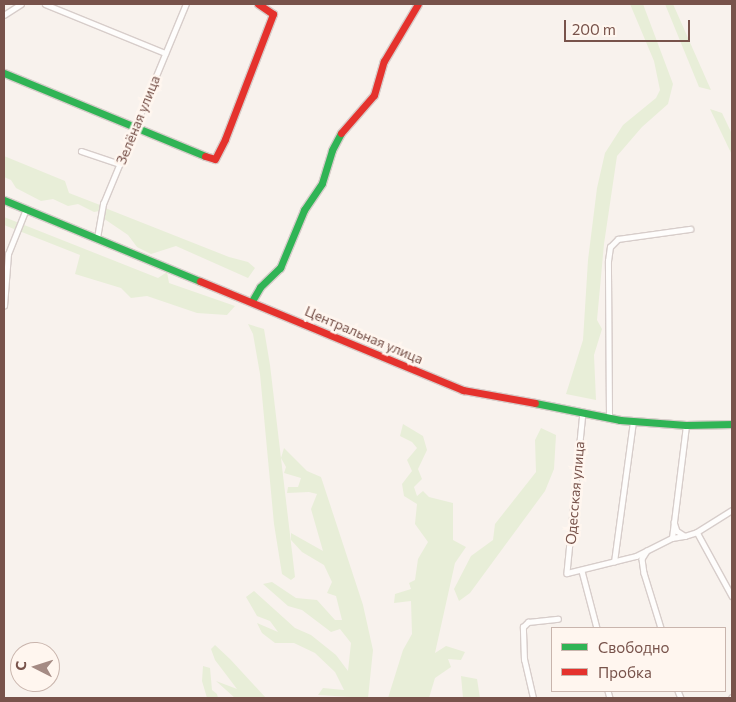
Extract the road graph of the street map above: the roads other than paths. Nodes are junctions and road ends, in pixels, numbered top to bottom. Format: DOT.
graph roads {
  1 [pos="21,4"];
  2 [pos="45,4"];
  3 [pos="186,4"];
  4 [pos="258,4"];
  5 [pos="418,4"];
  6 [pos="4,15"];
  7 [pos="165,52"];
  8 [pos="4,73"];
  9 [pos="135,126"];
  10 [pos="81,151"];
  11 [pos="120,164"];
  12 [pos="4,200"];
  13 [pos="26,209"];
  14 [pos="690,229"];
  15 [pos="96,238"];
  16 [pos="252,301"];
  17 [pos="4,306"];
  18 [pos="583,412"];
  19 [pos="609,416"];
  20 [pos="633,421"];
  21 [pos="732,424"];
  22 [pos="686,425"];
  23 [pos="732,510"];
  24 [pos="674,521"];
  25 [pos="697,532"];
  26 [pos="685,536"];
  27 [pos="672,538"];
  28 [pos="647,550"];
  29 [pos="614,562"];
  30 [pos="582,571"];
  31 [pos="732,596"];
  32 [pos="558,619"];
  33 [pos="597,627"];
  34 [pos="661,627"];
  35 [pos="533,698"];
  1 -- 6 [label="street"];
  2 -- 7 [label="street"];
  3 -- 7 [label="street, Зелёная улица"];
  4 -- 9 [label="street"];
  5 -- 16 [label="street"];
  7 -- 9 [label="street, Зелёная улица"];
  8 -- 9 [label="street"];
  9 -- 11 [label="street, Зелёная улица"];
  10 -- 11 [label="street"];
  11 -- 15 [label="street, Зелёная улица"];
  12 -- 13 [label="street, Центральная улица"];
  13 -- 15 [label="street, Центральная улица"];
  13 -- 17 [label="street"];
  14 -- 19 [label="street"];
  15 -- 16 [label="street, Центральная улица"];
  16 -- 18 [label="street, Центральная улица"];
  18 -- 19 [label="street, Центральная улица"];
  18 -- 30 [label="street, Одесская улица"];
  19 -- 20 [label="street, Центральная улица"];
  20 -- 22 [label="street, Центральная улица"];
  20 -- 29 [label="street"];
  21 -- 22 [label="street, Центральная улица"];
  22 -- 24 [label="street"];
  23 -- 25 [label="street"];
  24 -- 26 [label="street"];
  24 -- 27 [label="street"];
  25 -- 26 [label="street"];
  25 -- 31 [label="street"];
  26 -- 27 [label="street"];
  27 -- 28 [label="street"];
  28 -- 29 [label="street"];
  28 -- 34 [label="street"];
  29 -- 30 [label="street"];
  30 -- 33 [label="street"];
  32 -- 35 [label="street"];
}
